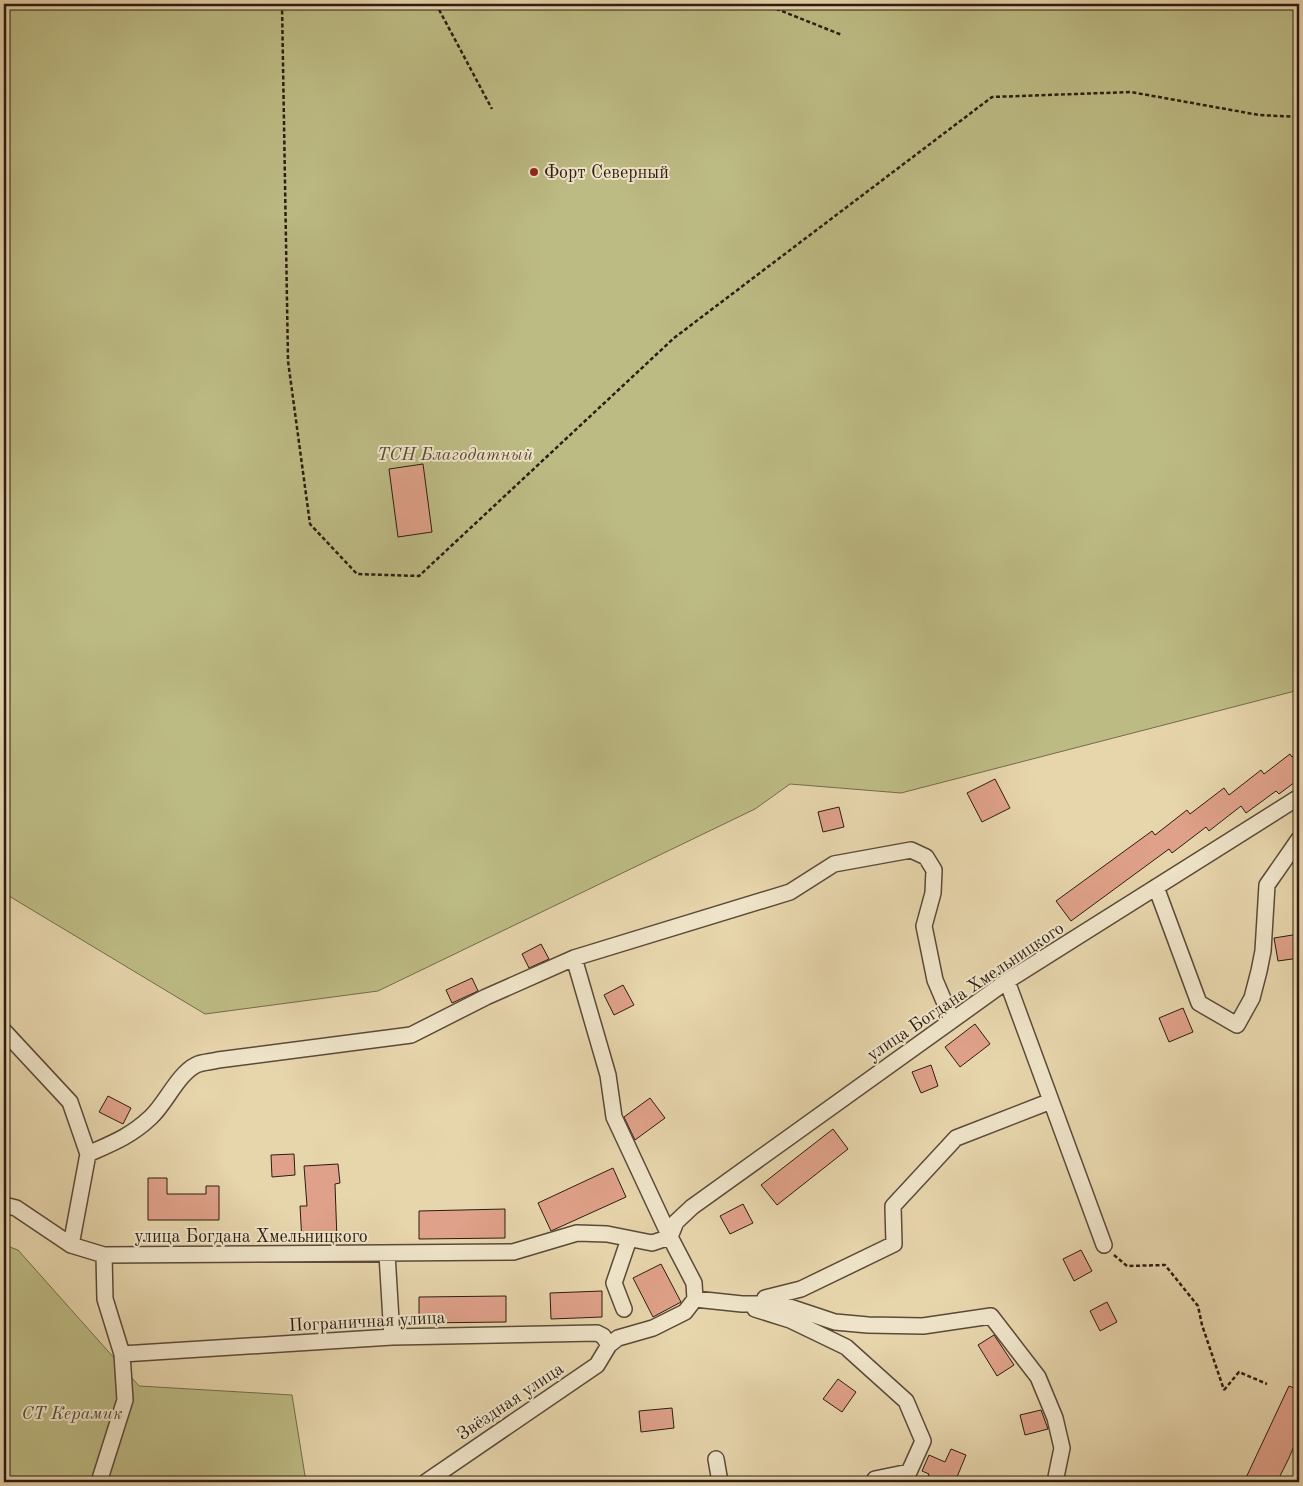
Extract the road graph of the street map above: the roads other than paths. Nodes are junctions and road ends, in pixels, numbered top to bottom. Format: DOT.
graph roads {
  1 [pos="1299,797"];
  2 [pos="1299,839"];
  3 [pos="1156,887"];
  4 [pos="574,958"];
  5 [pos="1007,981"];
  6 [pos="952,1020"];
  7 [pos="4,1031"];
  8 [pos="1051,1101"];
  9 [pos="88,1154"];
  10 [pos="4,1205"];
  11 [pos="670,1237"];
  12 [pos="629,1239"];
  13 [pos="71,1245"];
  14 [pos="1104,1245"];
  15 [pos="387,1254"];
  16 [pos="104,1255"];
  17 [pos="695,1299"];
  18 [pos="742,1304"];
  19 [pos="624,1309"];
  20 [pos="392,1337"];
  21 [pos="609,1345"];
  22 [pos="122,1354"];
  23 [pos="716,1458"];
  24 [pos="875,1479"];
  25 [pos="99,1482"];
  26 [pos="426,1482"];
  27 [pos="720,1482"];
  28 [pos="1055,1482"];
  1 -- 3 [label="street, улица Богдана Хмельницкого"];
  2 -- 3 [label="street"];
  3 -- 5 [label="street, улица Богдана Хмельницкого"];
  4 -- 6 [label="street"];
  4 -- 9 [label="street"];
  4 -- 11 [label="street"];
  5 -- 6 [label="street, улица Богдана Хмельницкого"];
  5 -- 8 [label="street"];
  6 -- 11 [label="street, улица Богдана Хмельницкого"];
  7 -- 9 [label="street"];
  8 -- 14 [label="street"];
  8 -- 18 [label="street"];
  9 -- 13 [label="street"];
  10 -- 13 [label="street, улица Богдана Хмельницкого"];
  11 -- 12 [label="street"];
  11 -- 17 [label="street"];
  12 -- 15 [label="street, улица Богдана Хмельницкого"];
  12 -- 19 [label="street"];
  13 -- 16 [label="street, улица Богдана Хмельницкого"];
  15 -- 16 [label="street, улица Богдана Хмельницкого"];
  15 -- 20 [label="street"];
  16 -- 22 [label="street"];
  17 -- 18 [label="street"];
  17 -- 21 [label="street"];
  18 -- 24 [label="street"];
  18 -- 28 [label="street"];
  20 -- 21 [label="street, Пограничная улица"];
  20 -- 22 [label="street, Пограничная улица"];
  21 -- 26 [label="street, Звёздная улица"];
  22 -- 25 [label="street"];
  23 -- 27 [label="street"];
}
